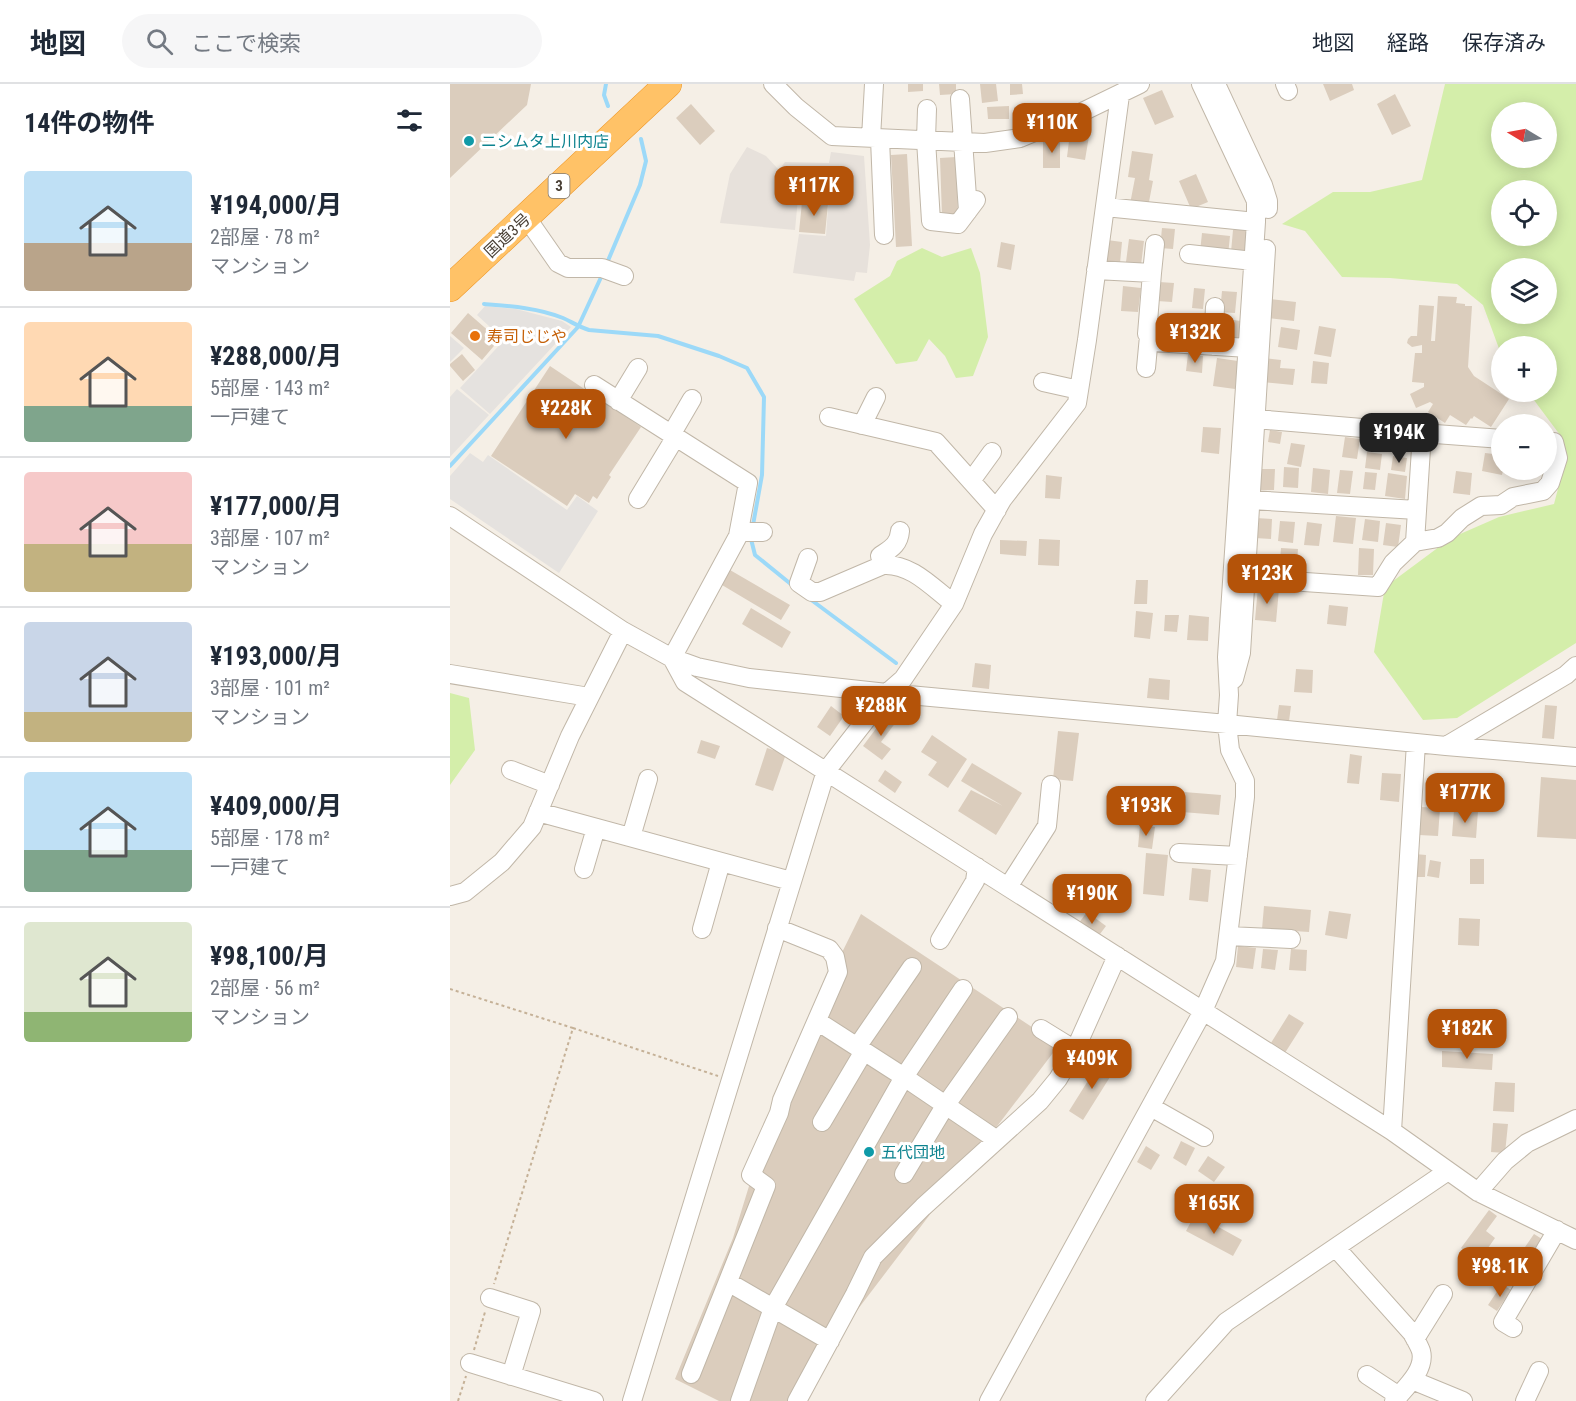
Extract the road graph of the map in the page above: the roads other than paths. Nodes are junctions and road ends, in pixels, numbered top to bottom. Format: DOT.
graph roads {
  1 [pos="669,84"];
  2 [pos="773,84"];
  3 [pos="874,84"];
  4 [pos="1201,84"];
  5 [pos="1216,84"];
  6 [pos="1130,88"];
  7 [pos="960,99"];
  8 [pos="927,109"];
  9 [pos="875,138"];
  10 [pos="926,140"];
  11 [pos="964,142"];
  12 [pos="1105,207"];
  13 [pos="526,217"];
  14 [pos="1256,222"];
  15 [pos="884,235"];
  16 [pos="1155,244"];
  17 [pos="1189,254"];
  18 [pos="1253,261"];
  19 [pos="1096,270"];
  20 [pos="611,271"];
  21 [pos="1152,273"];
  22 [pos="450,288"];
  23 [pos="1215,307"];
  24 [pos="1149,336"];
  25 [pos="1213,346"];
  26 [pos="1248,348"];
  27 [pos="638,368"];
  28 [pos="1146,368"];
  29 [pos="1043,382"];
  30 [pos="594,385"];
  31 [pos="1079,390"];
  32 [pos="876,397"];
  33 [pos="692,399"];
  34 [pos="618,401"];
  35 [pos="829,417"];
  36 [pos="1256,419"];
  37 [pos="862,425"];
  38 [pos="1422,433"];
  39 [pos="673,436"];
  40 [pos="1491,438"];
  41 [pos="992,452"];
  42 [pos="1551,480"];
  43 [pos="971,481"];
  44 [pos="638,499"];
  45 [pos="1251,500"];
  46 [pos="997,510"];
  47 [pos="1417,510"];
  48 [pos="450,516"];
  49 [pos="900,531"];
  50 [pos="1415,542"];
  51 [pos="879,556"];
  52 [pos="808,558"];
  53 [pos="1246,578"];
  54 [pos="954,604"];
  55 [pos="622,631"];
  56 [pos="672,658"];
  57 [pos="1576,666"];
  58 [pos="450,674"];
  59 [pos="887,693"];
  60 [pos="1229,695"];
  61 [pos="590,697"];
  62 [pos="1227,724"];
  63 [pos="1416,743"];
  64 [pos="1446,746"];
  65 [pos="1576,757"];
  66 [pos="511,770"];
  67 [pos="826,771"];
  68 [pos="648,779"];
  69 [pos="550,785"];
  70 [pos="1051,785"];
  71 [pos="538,812"];
  72 [pos="596,828"];
  73 [pos="631,837"];
  74 [pos="1179,853"];
  75 [pos="1238,856"];
  76 [pos="721,862"];
  77 [pos="977,867"];
  78 [pos="584,869"];
  79 [pos="792,882"];
  80 [pos="1008,887"];
  81 [pos="450,896"];
  82 [pos="777,928"];
  83 [pos="702,929"];
  84 [pos="1228,936"];
  85 [pos="1291,939"];
  86 [pos="940,940"];
  87 [pos="1117,956"];
  88 [pos="912,967"];
  89 [pos="963,989"];
  90 [pos="1203,1011"];
  91 [pos="1008,1017"];
  92 [pos="817,1021"];
  93 [pos="1041,1029"];
  94 [pos="860,1049"];
  95 [pos="1075,1050"];
  96 [pos="904,1077"];
  97 [pos="945,1106"];
  98 [pos="1150,1107"];
  99 [pos="1576,1119"];
  100 [pos="822,1122"];
  101 [pos="1392,1131"];
  102 [pos="1204,1137"];
  103 [pos="997,1140"];
  104 [pos="1448,1171"];
  105 [pos="904,1174"];
  106 [pos="1478,1192"];
  107 [pos="1557,1230"];
  108 [pos="1576,1240"];
  109 [pos="1336,1248"];
  110 [pos="728,1282"];
  111 [pos="1443,1294"];
  112 [pos="490,1298"];
  113 [pos="773,1308"];
  114 [pos="1513,1328"];
  115 [pos="1415,1339"];
  116 [pos="830,1341"];
  117 [pos="470,1363"];
  118 [pos="1539,1371"];
  119 [pos="691,1374"];
  120 [pos="1367,1375"];
  121 [pos="511,1376"];
  122 [pos="1412,1380"];
  123 [pos="1396,1398"];
  124 [pos="594,1401"];
  125 [pos="632,1401"];
  126 [pos="740,1401"];
  127 [pos="797,1401"];
  128 [pos="989,1401"];
  129 [pos="1155,1401"];
  130 [pos="1463,1401"];
  131 [pos="1525,1401"];
  1 -- 13 [label="highway, 国道3号 / 3"];
  2 -- 9 [label="street"];
  3 -- 9 [label="street"];
  4 -- 14 [label="street"];
  5 -- 36 [label="street"];
  6 -- 11 [label="street"];
  6 -- 12 [label="street"];
  7 -- 11 [label="street"];
  8 -- 10 [label="street"];
  9 -- 10 [label="street"];
  9 -- 15 [label="street"];
  10 -- 11 [label="street"];
  10 -- 11 [label="street"];
  12 -- 14 [label="street"];
  12 -- 19 [label="street"];
  13 -- 20 [label="street"];
  13 -- 22 [label="highway, 国道3号 / 3"];
  14 -- 18 [label="street"];
  16 -- 21 [label="street"];
  17 -- 18 [label="street"];
  18 -- 26 [label="street"];
  19 -- 21 [label="street"];
  19 -- 31 [label="street"];
  21 -- 24 [label="street"];
  23 -- 25 [label="street"];
  24 -- 25 [label="street"];
  24 -- 28 [label="street"];
  25 -- 26 [label="street"];
  26 -- 60 [label="street"];
  27 -- 34 [label="street"];
  29 -- 31 [label="street"];
  30 -- 34 [label="street"];
  31 -- 46 [label="street"];
  32 -- 37 [label="street"];
  33 -- 39 [label="street"];
  34 -- 39 [label="street"];
  35 -- 37 [label="street"];
  36 -- 38 [label="street"];
  36 -- 45 [label="street"];
  37 -- 43 [label="street"];
  38 -- 40 [label="street"];
  38 -- 47 [label="street"];
  39 -- 44 [label="street"];
  39 -- 56 [label="street"];
  41 -- 43 [label="street"];
  42 -- 50 [label="street"];
  43 -- 46 [label="street"];
  45 -- 47 [label="street"];
  45 -- 53 [label="street"];
  46 -- 54 [label="street"];
  47 -- 50 [label="street"];
  48 -- 55 [label="street"];
  49 -- 51 [label="street"];
  50 -- 53 [label="street"];
  51 -- 52 [label="street"];
  51 -- 54 [label="street"];
  53 -- 60 [label="street"];
  54 -- 59 [label="street"];
  55 -- 56 [label="street"];
  55 -- 61 [label="street"];
  56 -- 59 [label="street"];
  56 -- 67 [label="street"];
  57 -- 64 [label="street"];
  58 -- 61 [label="street"];
  59 -- 62 [label="street"];
  59 -- 67 [label="street"];
  60 -- 62 [label="street"];
  61 -- 69 [label="street"];
  62 -- 63 [label="street"];
  62 -- 75 [label="street"];
  63 -- 64 [label="street"];
  63 -- 101 [label="street"];
  64 -- 65 [label="street"];
  66 -- 69 [label="street"];
  67 -- 77 [label="street"];
  67 -- 79 [label="street"];
  68 -- 73 [label="street"];
  69 -- 71 [label="street"];
  70 -- 80 [label="street"];
  71 -- 72 [label="street"];
  71 -- 81 [label="street"];
  72 -- 73 [label="street"];
  72 -- 78 [label="street"];
  73 -- 76 [label="street"];
  74 -- 75 [label="street"];
  75 -- 84 [label="street"];
  76 -- 79 [label="street"];
  76 -- 83 [label="street"];
  77 -- 80 [label="street"];
  77 -- 86 [label="street"];
  79 -- 82 [label="street"];
  80 -- 87 [label="street"];
  82 -- 92 [label="street"];
  82 -- 125 [label="street"];
  84 -- 85 [label="street"];
  84 -- 90 [label="street"];
  87 -- 90 [label="street"];
  87 -- 95 [label="street"];
  88 -- 94 [label="street"];
  89 -- 96 [label="street"];
  90 -- 98 [label="street"];
  90 -- 101 [label="street"];
  91 -- 97 [label="street"];
  92 -- 94 [label="street"];
  92 -- 110 [label="street"];
  93 -- 95 [label="street"];
  94 -- 96 [label="street"];
  94 -- 100 [label="street"];
  95 -- 103 [label="street"];
  96 -- 97 [label="street"];
  96 -- 113 [label="street"];
  97 -- 103 [label="street"];
  97 -- 105 [label="street"];
  98 -- 102 [label="street"];
  98 -- 128 [label="street"];
  99 -- 106 [label="street"];
  101 -- 104 [label="street"];
  103 -- 116 [label="street"];
  104 -- 106 [label="street"];
  104 -- 109 [label="street"];
  106 -- 107 [label="street"];
  107 -- 108 [label="street"];
  107 -- 114 [label="street"];
  109 -- 115 [label="street"];
  109 -- 129 [label="street"];
  110 -- 113 [label="street"];
  110 -- 119 [label="street"];
  111 -- 115 [label="street"];
  112 -- 121 [label="street"];
  113 -- 116 [label="street"];
  113 -- 126 [label="street"];
  115 -- 122 [label="street"];
  116 -- 127 [label="street"];
  117 -- 121 [label="street"];
  118 -- 131 [label="street"];
  120 -- 123 [label="street"];
  121 -- 124 [label="street"];
  122 -- 123 [label="street"];
  122 -- 130 [label="street"];
}
